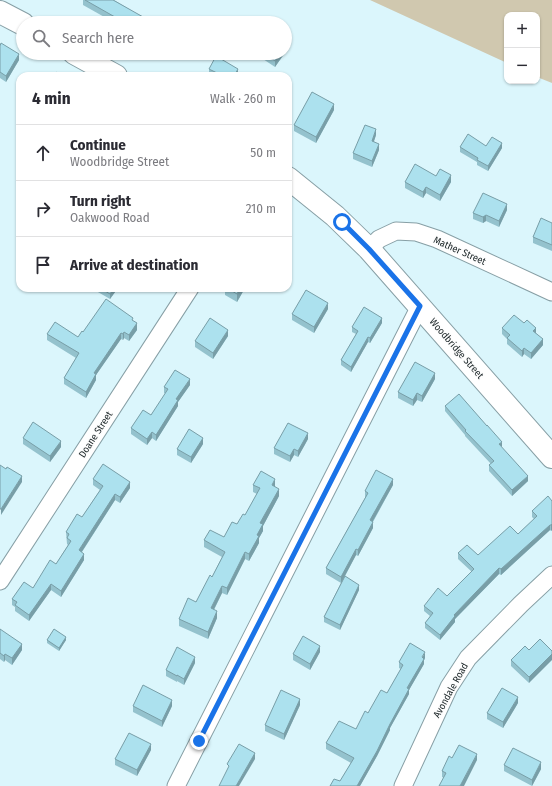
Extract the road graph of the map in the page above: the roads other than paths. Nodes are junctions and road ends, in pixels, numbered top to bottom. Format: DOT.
graph roads {
  1 [pos="0,12"];
  2 [pos="16,20"];
  3 [pos="87,60"];
  4 [pos="109,72"];
  5 [pos="292,181"];
  6 [pos="369,249"];
  7 [pos="187,292"];
  8 [pos="552,292"];
  9 [pos="420,306"];
  10 [pos="552,457"];
  11 [pos="552,575"];
  12 [pos="0,581"];
  13 [pos="176,786"];
  14 [pos="403,786"];
  1 -- 2 [label="main road"];
  3 -- 4 [label="main road"];
  5 -- 6 [label="main road, Woodbridge Street"];
  6 -- 8 [label="street, Mather Street"];
  6 -- 9 [label="main road, Woodbridge Street"];
  7 -- 12 [label="street, Doane Street"];
  9 -- 10 [label="main road, Woodbridge Street"];
  9 -- 13 [label="street"];
  11 -- 14 [label="street, Avondale Road"];
}
